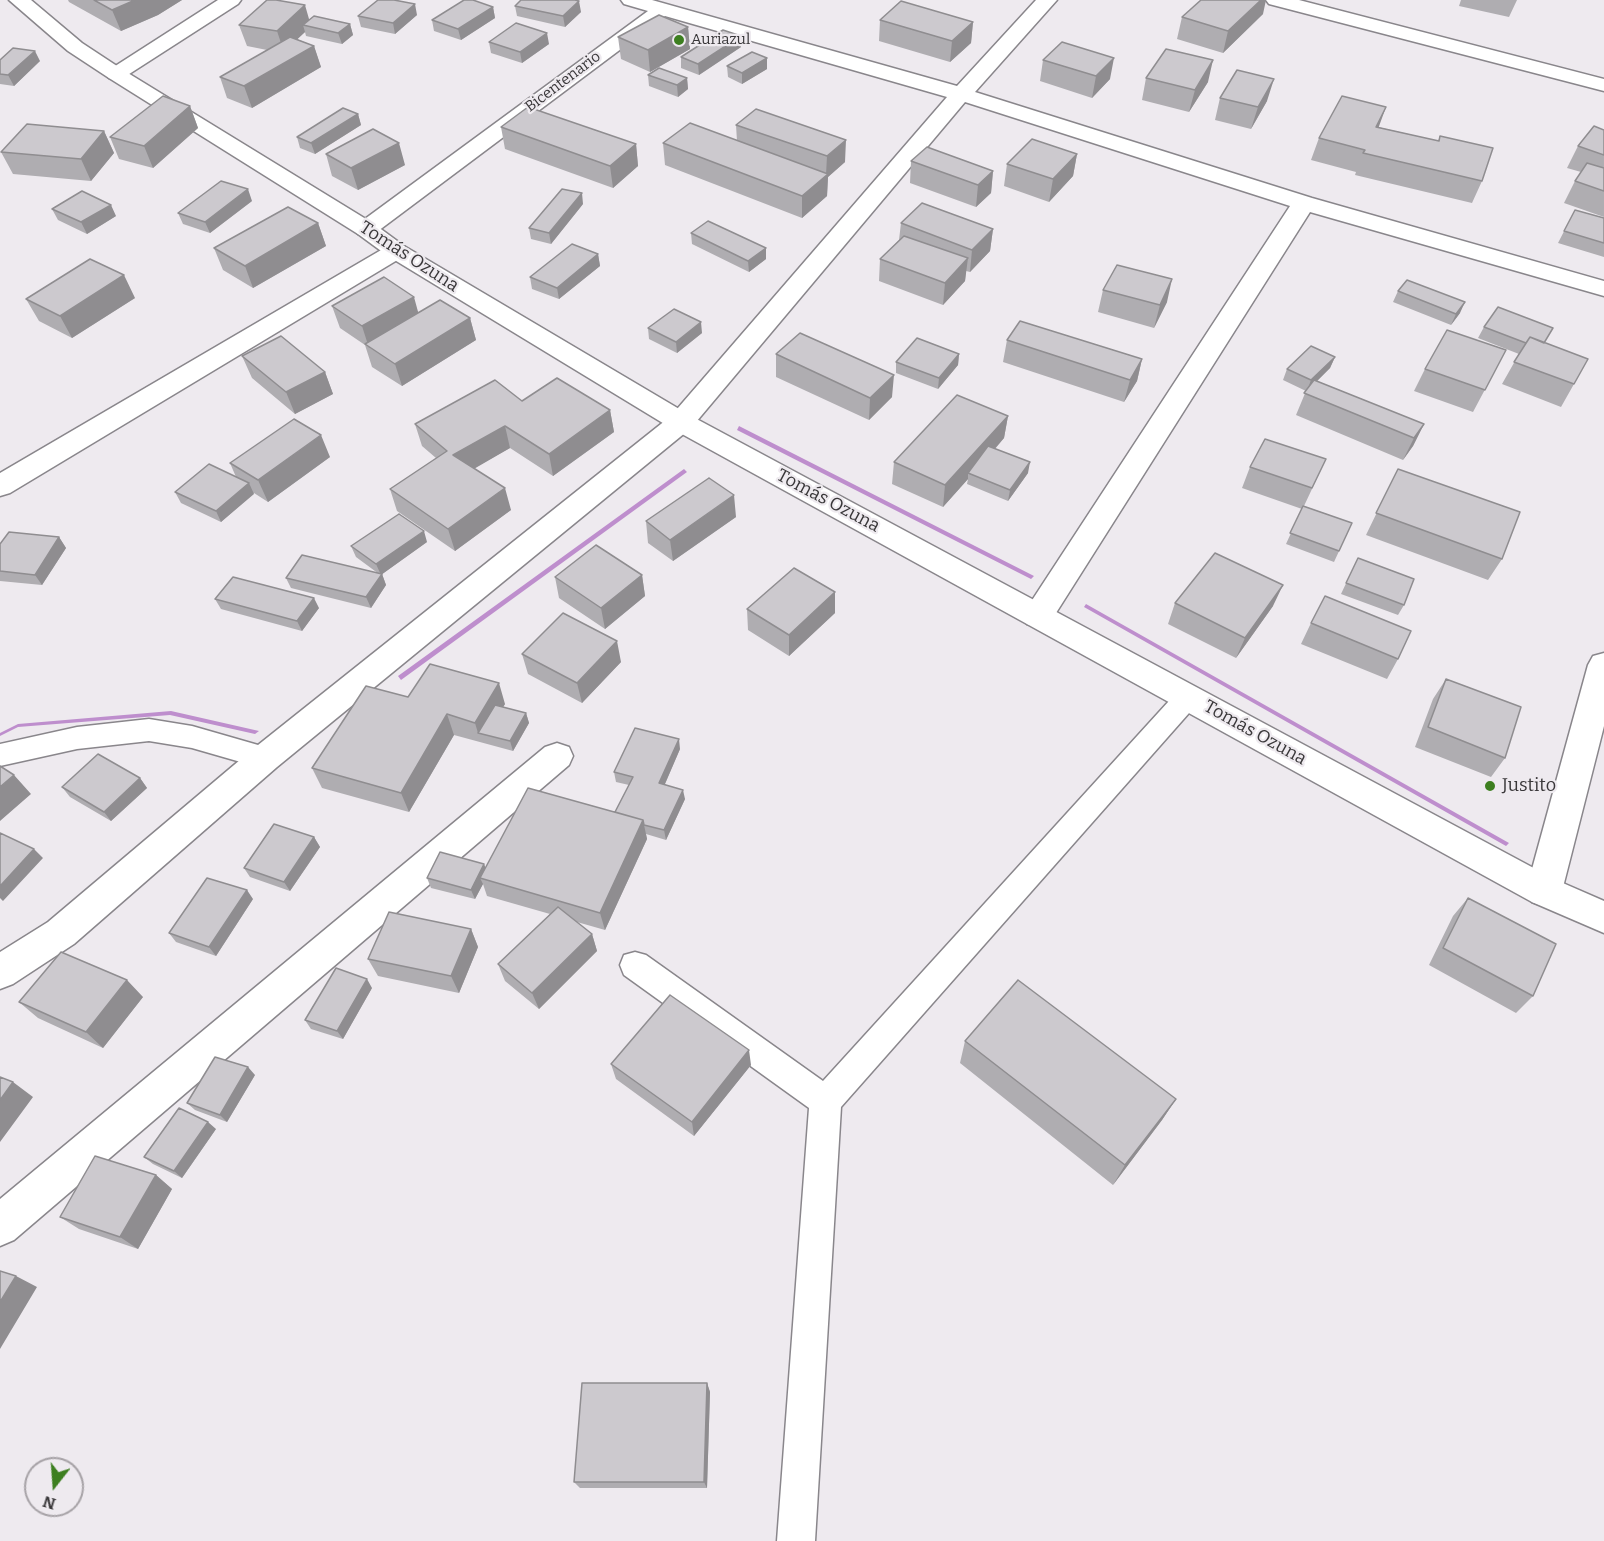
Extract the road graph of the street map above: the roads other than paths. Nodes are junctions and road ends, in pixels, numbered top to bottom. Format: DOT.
graph roads {
  1 [pos="18,0"];
  2 [pos="231,0"];
  3 [pos="631,0"];
  4 [pos="1047,0"];
  5 [pos="1276,0"];
  6 [pos="669,4"];
  7 [pos="11,20"];
  8 [pos="75,47"];
  9 [pos="116,74"];
  10 [pos="1604,85"];
  11 [pos="961,94"];
  12 [pos="1304,203"];
  13 [pos="366,229"];
  14 [pos="396,251"];
  15 [pos="1604,289"];
  16 [pos="681,422"];
  17 [pos="0,486"];
  18 [pos="1038,615"];
  19 [pos="1604,665"];
  20 [pos="1188,697"];
  21 [pos="0,755"];
  22 [pos="557,756"];
  23 [pos="265,758"];
  24 [pos="1544,891"];
  25 [pos="1604,917"];
  26 [pos="635,965"];
  27 [pos="0,972"];
  28 [pos="825,1101"];
  29 [pos="0,1226"];
  30 [pos="796,1541"];
  1 -- 8 [label="street, Tomás Ozuna"];
  2 -- 9 [label="street"];
  3 -- 6 [label="street"];
  4 -- 11 [label="street"];
  5 -- 10 [label="street"];
  6 -- 11 [label="street"];
  6 -- 13 [label="street, Bicentenario"];
  7 -- 8 [label="street, Tomás Ozuna"];
  8 -- 9 [label="street, Tomás Ozuna"];
  9 -- 13 [label="street, Tomás Ozuna"];
  11 -- 12 [label="street"];
  11 -- 16 [label="street"];
  12 -- 15 [label="street"];
  12 -- 18 [label="street"];
  13 -- 14 [label="street, Tomás Ozuna"];
  14 -- 16 [label="street, Tomás Ozuna"];
  14 -- 17 [label="street"];
  16 -- 18 [label="street, Tomás Ozuna"];
  16 -- 23 [label="street"];
  18 -- 20 [label="street, Tomás Ozuna"];
  19 -- 24 [label="street"];
  20 -- 24 [label="street, Tomás Ozuna"];
  20 -- 28 [label="lane"];
  21 -- 23 [label="lane"];
  22 -- 29 [label="street"];
  23 -- 27 [label="street"];
  24 -- 25 [label="street, Tomás Ozuna"];
  26 -- 28 [label="lane"];
  28 -- 30 [label="lane"];
}
